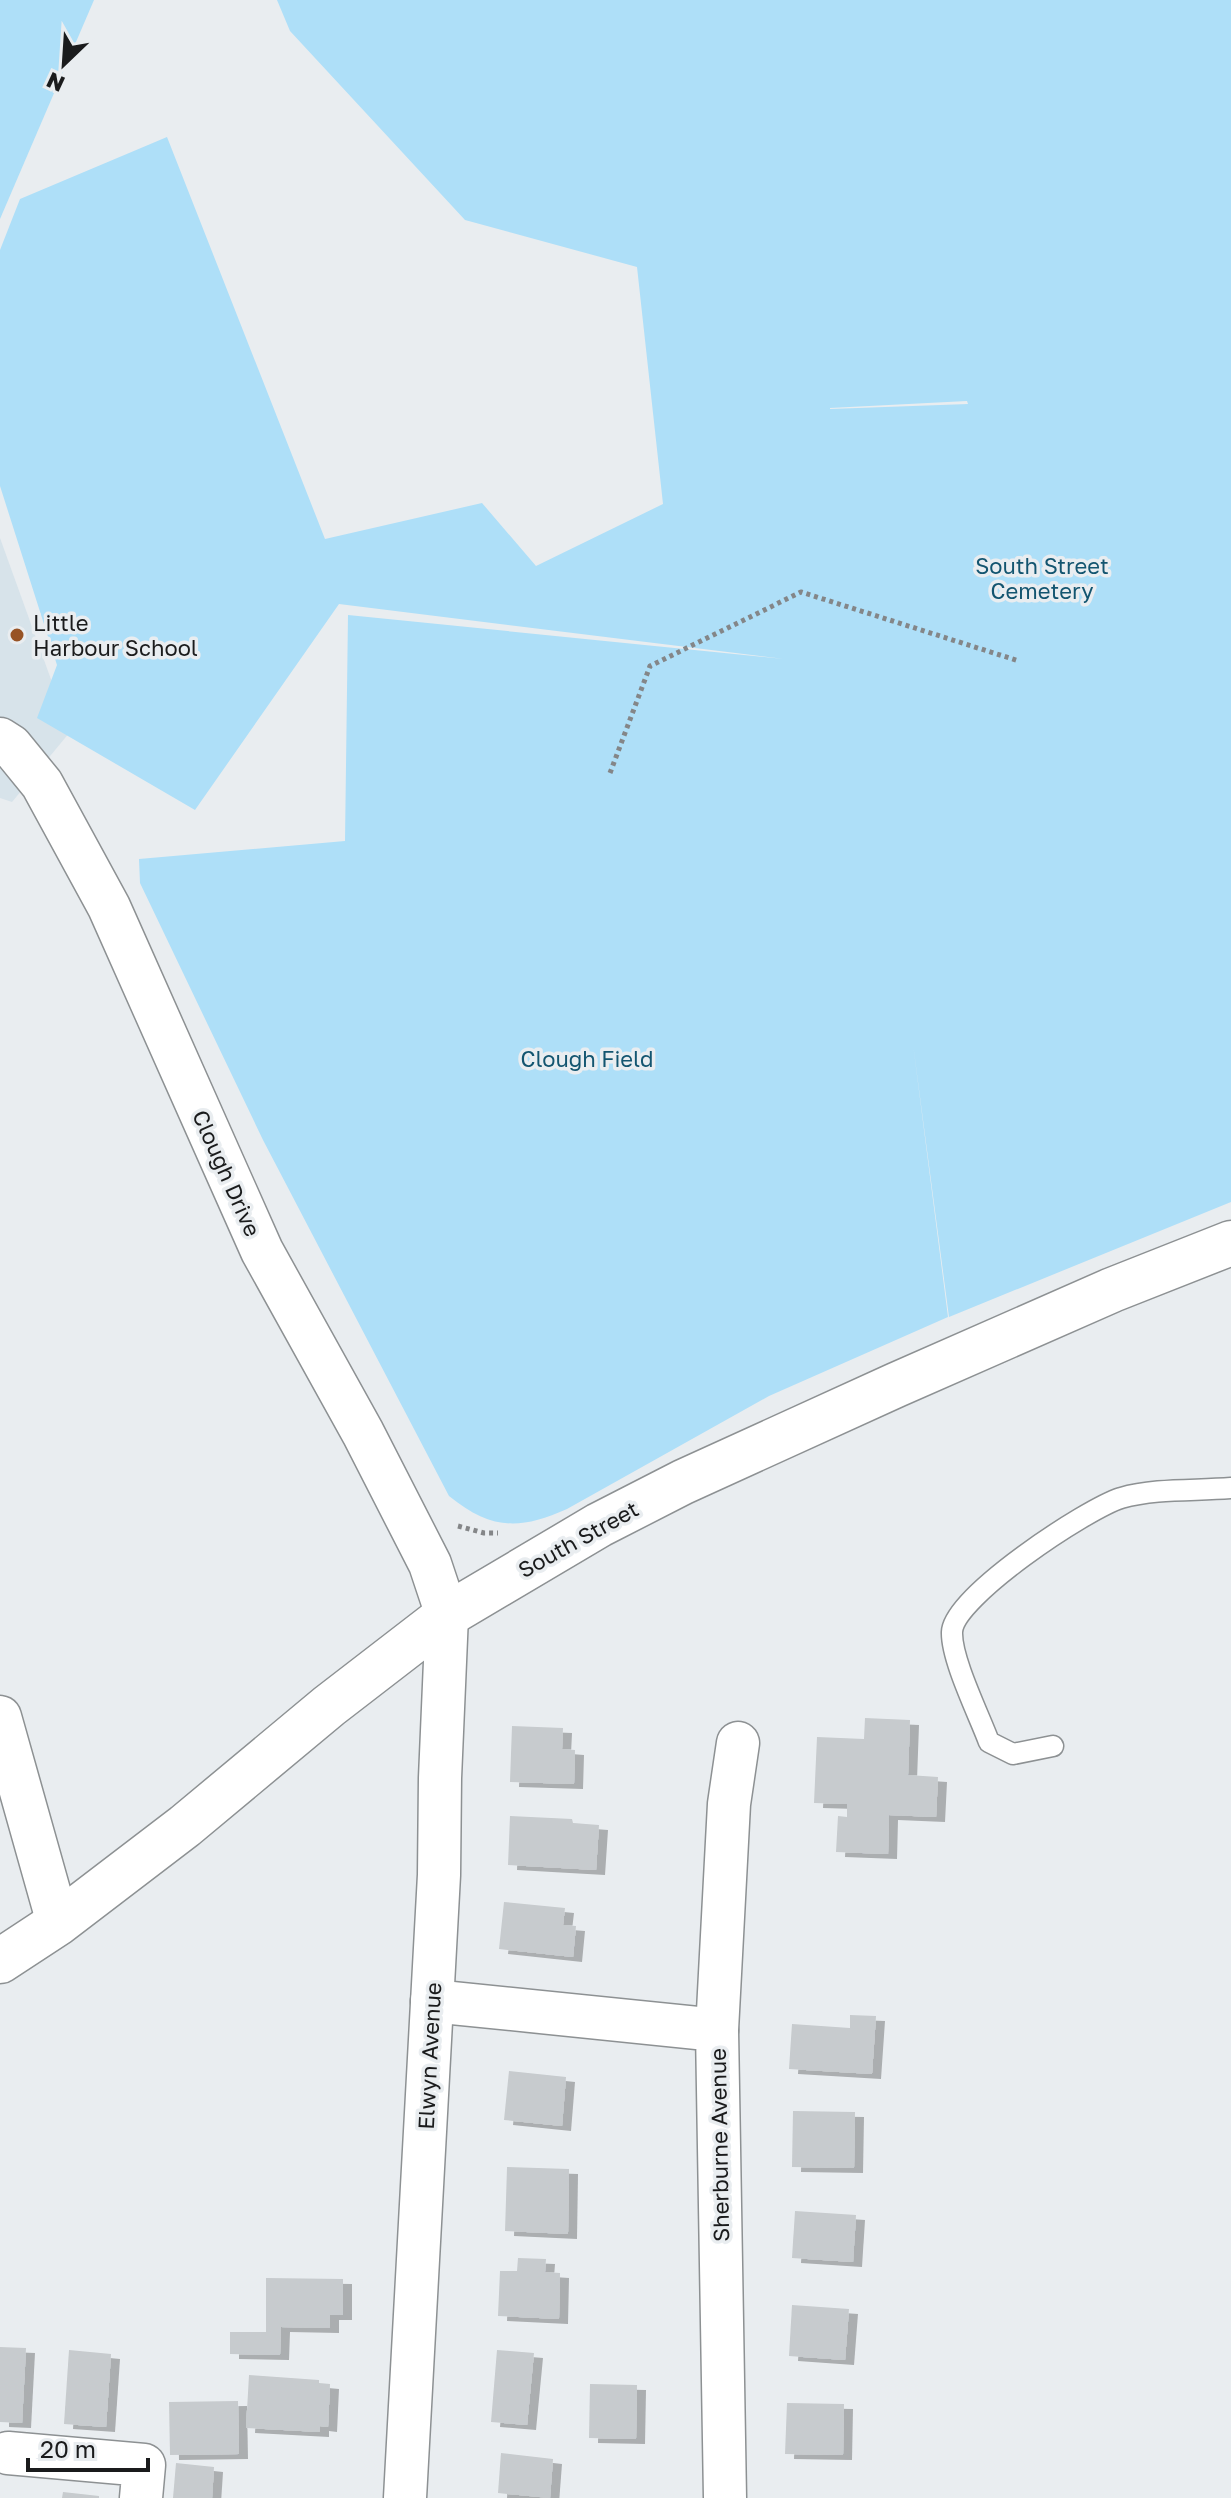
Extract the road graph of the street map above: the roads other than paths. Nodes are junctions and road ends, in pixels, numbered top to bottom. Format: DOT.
graph roads {
  1 [pos="0,739"];
  2 [pos="1231,1243"];
  3 [pos="1231,1488"];
  4 [pos="447,1615"];
  5 [pos="0,1717"];
  6 [pos="738,1743"];
  7 [pos="1053,1746"];
  8 [pos="58,1923"];
  9 [pos="0,1961"];
  10 [pos="432,2001"];
  11 [pos="717,2030"];
  12 [pos="8,2453"];
  13 [pos="141,2498"];
  14 [pos="405,2498"];
  15 [pos="725,2498"];
  1 -- 4 [label="street, Clough Drive"];
  2 -- 4 [label="street, South Street"];
  3 -- 7 [label="lane"];
  4 -- 8 [label="street, South Street"];
  4 -- 10 [label="street, Elwyn Avenue"];
  5 -- 8 [label="street"];
  6 -- 11 [label="street"];
  8 -- 9 [label="street, South Street"];
  10 -- 11 [label="street, Sherburne Avenue"];
  10 -- 14 [label="street, Elwyn Avenue"];
  11 -- 15 [label="street, Sherburne Avenue"];
  12 -- 13 [label="street"];
}
